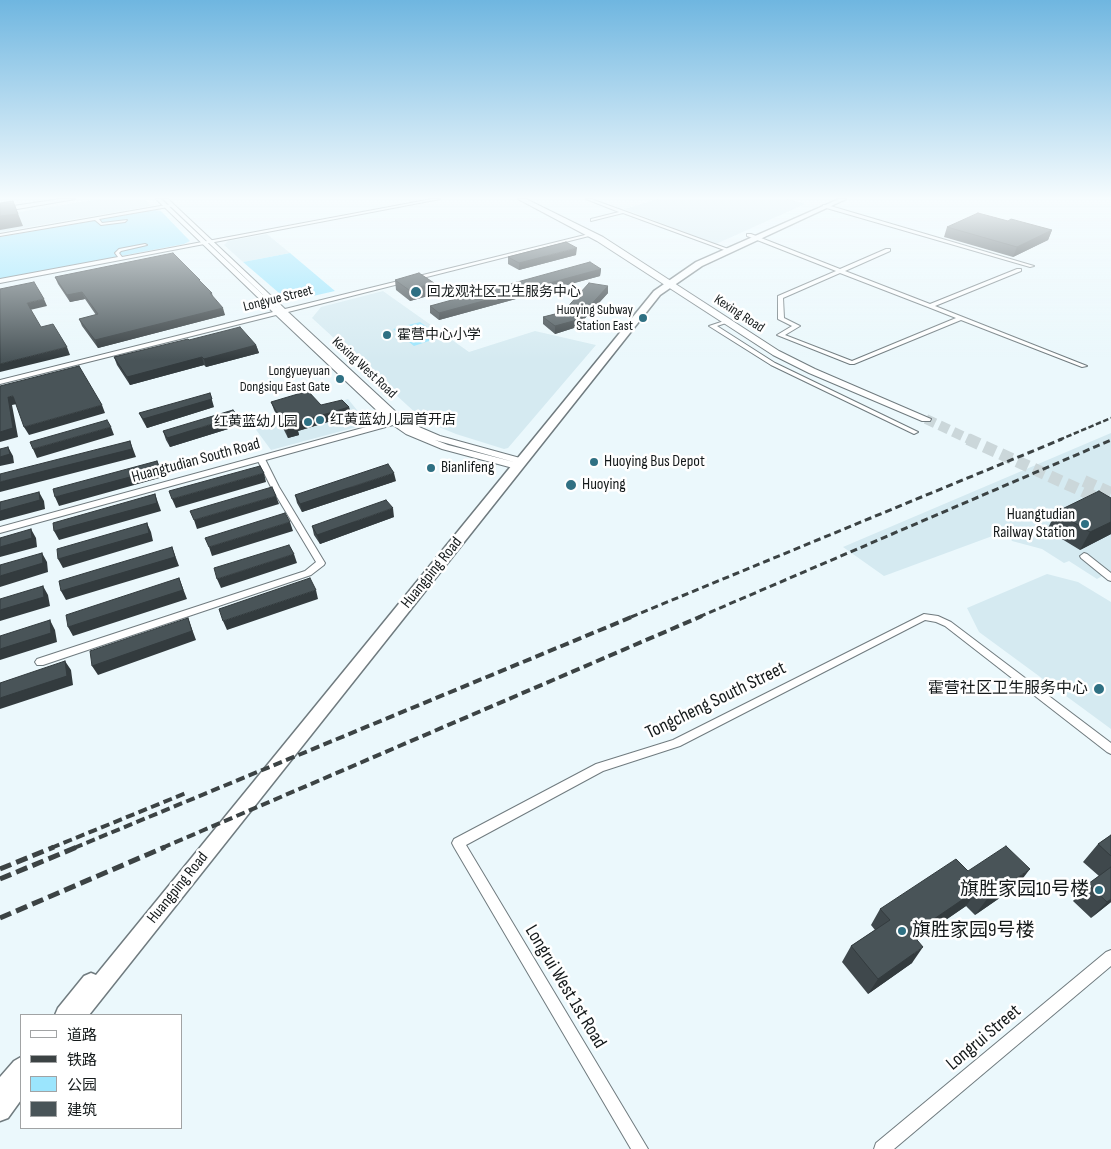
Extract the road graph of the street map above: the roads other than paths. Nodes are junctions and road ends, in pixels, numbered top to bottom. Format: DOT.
graph roads {
  1 [pos="117,253"];
  2 [pos="150,253"];
  3 [pos="219,253"];
  4 [pos="517,253"];
  5 [pos="624,253"];
  6 [pos="719,253"];
  7 [pos="796,253"];
  8 [pos="882,253"];
  9 [pos="986,253"];
  10 [pos="121,258"];
  11 [pos="1032,266"];
  12 [pos="840,270"];
  13 [pos="1019,270"];
  14 [pos="670,278"];
  15 [pos="0,282"];
  16 [pos="930,306"];
  17 [pos="280,312"];
  18 [pos="960,318"];
  19 [pos="726,322"];
  20 [pos="1084,366"];
  21 [pos="0,382"];
  22 [pos="397,421"];
  23 [pos="914,432"];
  24 [pos="261,459"];
  25 [pos="517,463"];
  26 [pos="0,530"];
  27 [pos="1084,556"];
  28 [pos="1111,578"];
  29 [pos="40,662"];
  30 [pos="1111,749"];
  31 [pos="458,843"];
  32 [pos="1111,957"];
  33 [pos="65,1014"];
  34 [pos="77,1014"];
  35 [pos="20,1069"];
  36 [pos="20,1084"];
  37 [pos="0,1094"];
  38 [pos="0,1110"];
  39 [pos="640,1149"];
  40 [pos="882,1149"];
  1 -- 10 [label="street"];
  2 -- 10 [label="street"];
  3 -- 17 [label="street, Kexing West Road"];
  4 -- 17 [label="street, Longyue Street"];
  5 -- 14 [label="main road, Kexing Road"];
  6 -- 14 [label="main road, Huangping Road"];
  7 -- 12 [label="street"];
  8 -- 12 [label="street"];
  9 -- 11 [label="street"];
  10 -- 15 [label="street"];
  12 -- 16 [label="street"];
  12 -- 18 [label="street"];
  13 -- 16 [label="street"];
  14 -- 19 [label="main road, Kexing Road"];
  14 -- 19 [label="main road, Kexing Road"];
  14 -- 25 [label="main road, Huangping Road"];
  16 -- 18 [label="street"];
  17 -- 21 [label="street, Longyue Street"];
  17 -- 22 [label="street, Kexing West Road"];
  18 -- 20 [label="street"];
  19 -- 23 [label="street"];
  22 -- 24 [label="street, Huangtudian South Road"];
  22 -- 25 [label="street, Kexing West Road"];
  24 -- 26 [label="street, Huangtudian South Road"];
  24 -- 29 [label="street"];
  25 -- 33 [label="main road, Huangping Road"];
  25 -- 34 [label="main road, Huangping Road"];
  27 -- 28 [label="street"];
  30 -- 31 [label="street, Tongcheng South Street"];
  31 -- 39 [label="street, Longrui West 1st Road"];
  32 -- 40 [label="street, Longrui Street"];
  35 -- 37 [label="main road"];
  36 -- 38 [label="main road"];
}
